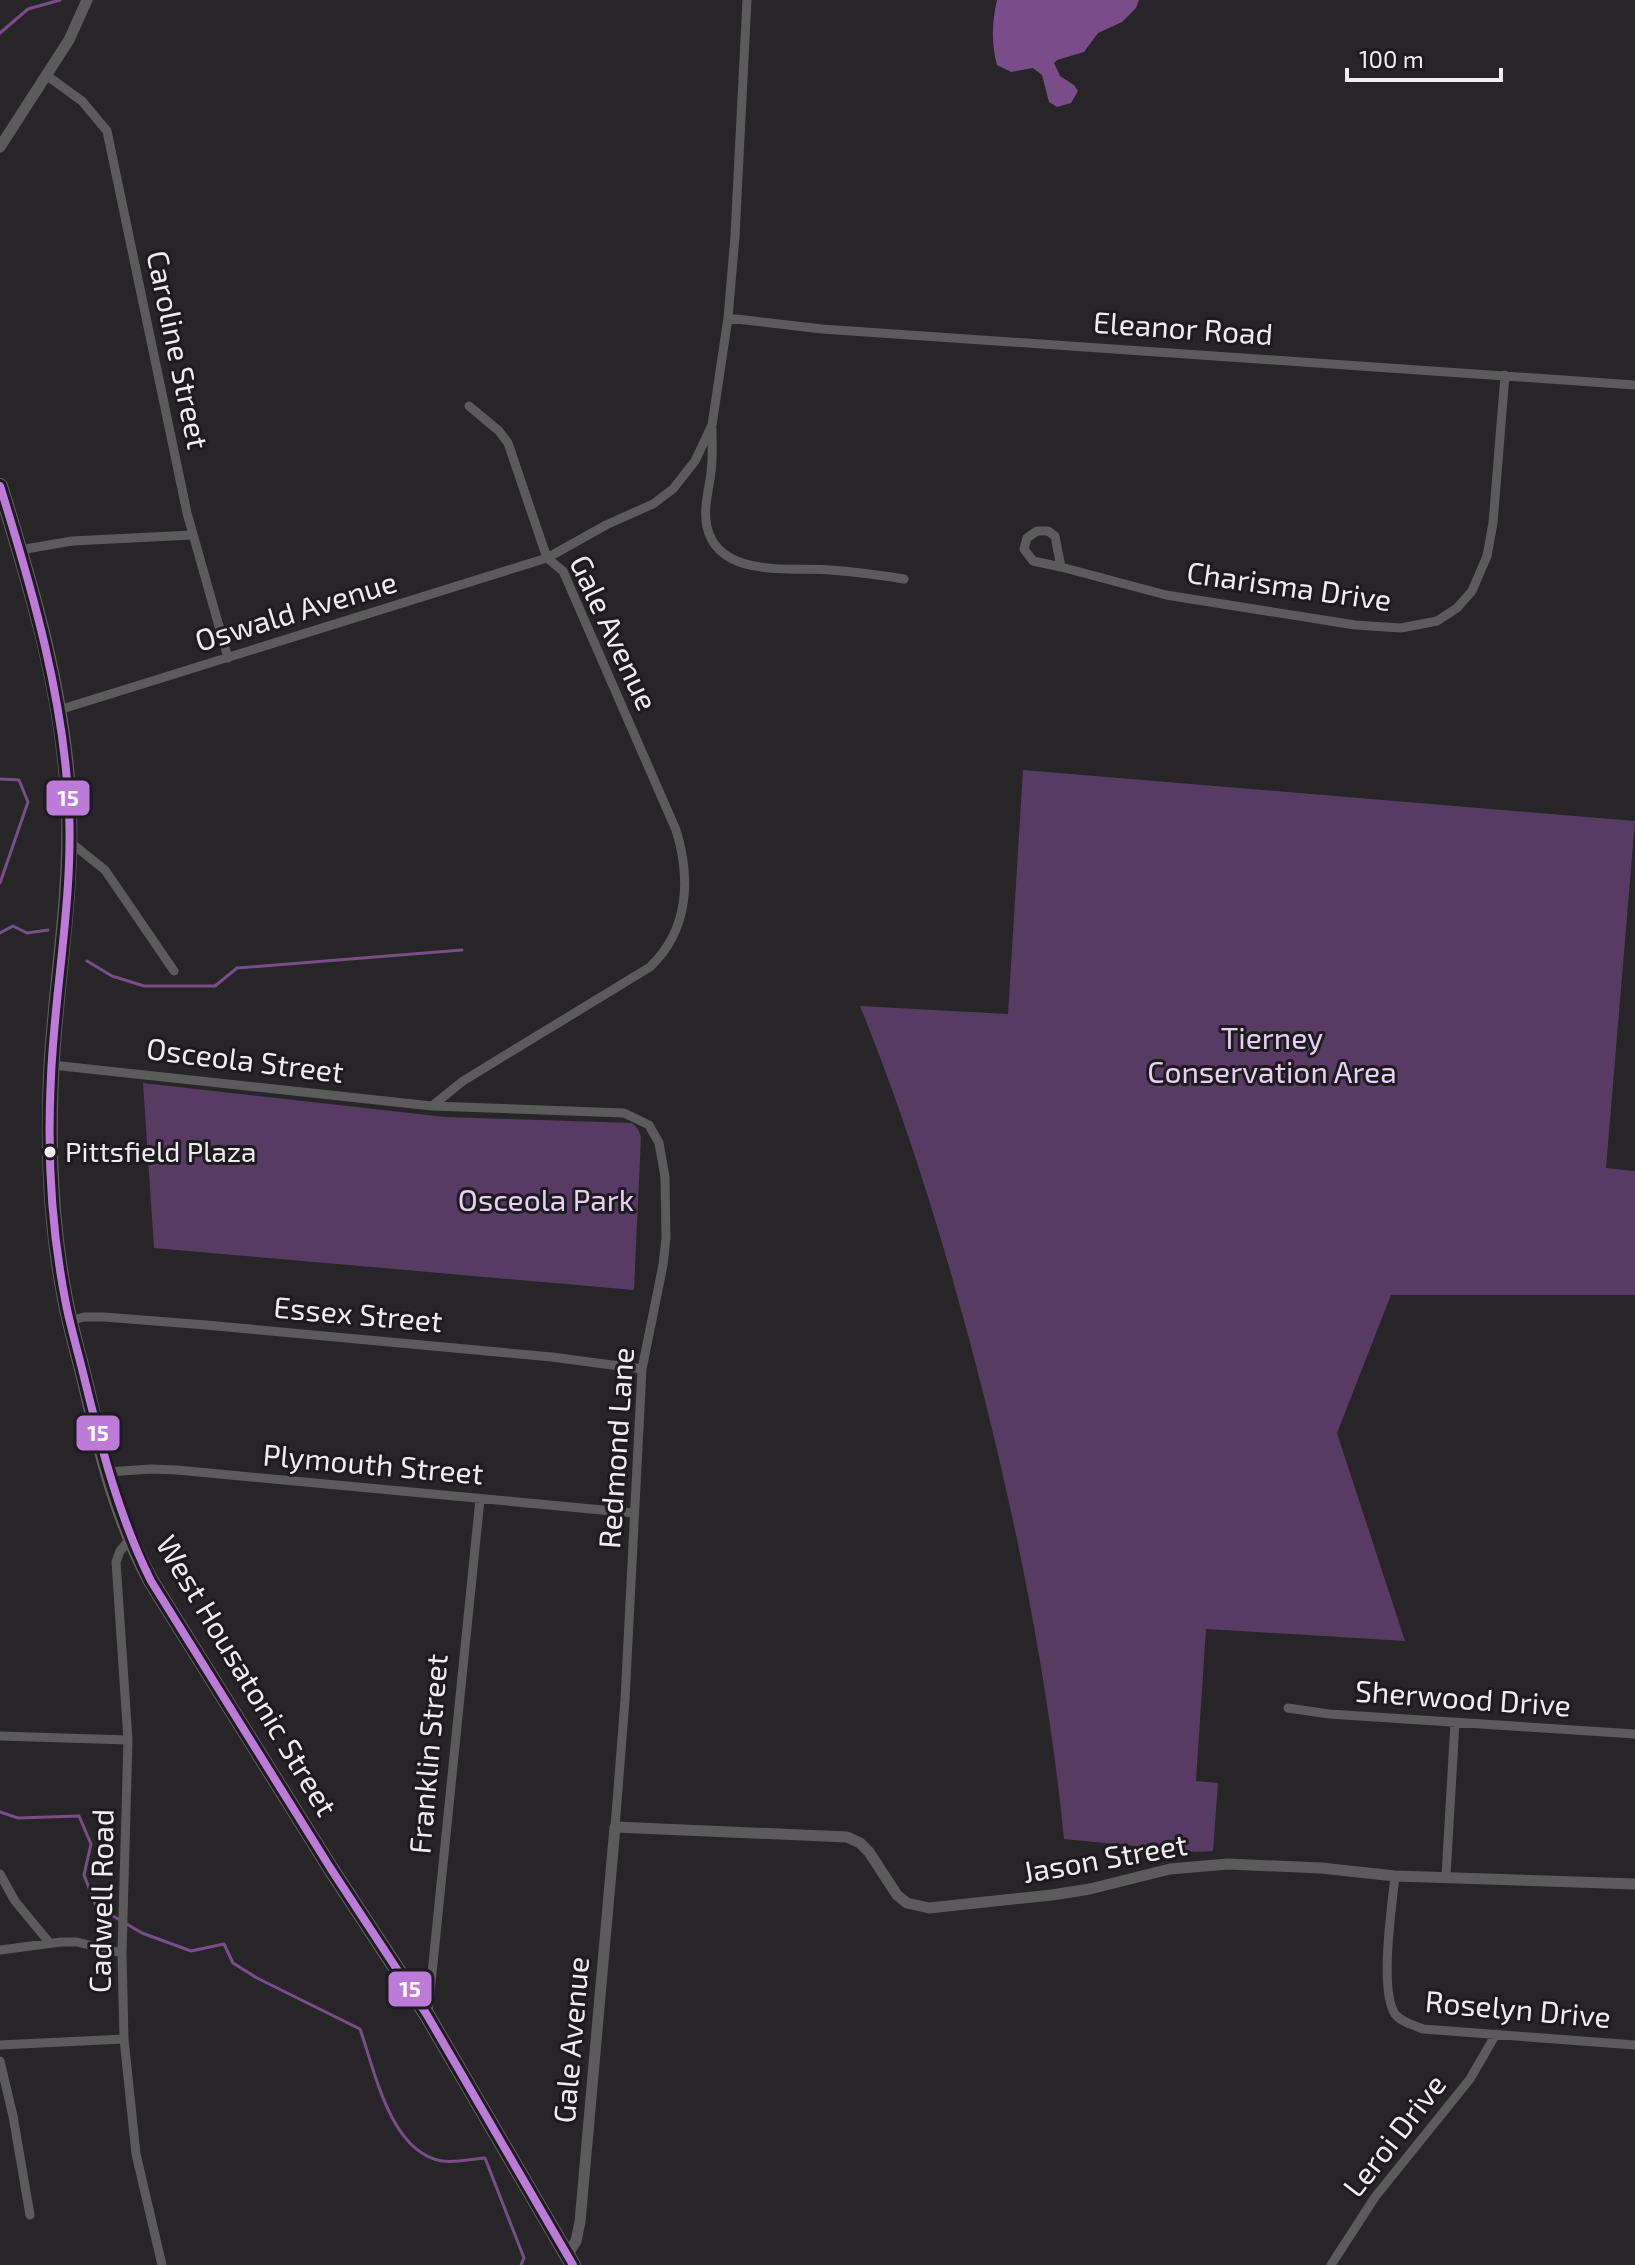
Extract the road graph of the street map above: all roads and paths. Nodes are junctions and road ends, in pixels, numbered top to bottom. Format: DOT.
graph roads {
  1 [pos="747,0"];
  2 [pos="86,4"];
  3 [pos="46,75"];
  4 [pos="0,147"];
  5 [pos="728,318"];
  6 [pos="1505,375"];
  7 [pos="1635,385"];
  8 [pos="469,406"];
  9 [pos="712,425"];
  10 [pos="0,486"];
  11 [pos="192,535"];
  12 [pos="20,550"];
  13 [pos="547,558"];
  14 [pos="1061,567"];
  15 [pos="904,579"];
  16 [pos="228,658"];
  17 [pos="59,710"];
  18 [pos="70,842"];
  19 [pos="174,971"];
  20 [pos="52,1065"];
  21 [pos="432,1106"];
  22 [pos="70,1321"];
  23 [pos="642,1369"];
  24 [pos="107,1472"];
  25 [pos="480,1499"];
  26 [pos="634,1513"];
  27 [pos="130,1539"];
  28 [pos="1288,1708"];
  29 [pos="1455,1722"];
  30 [pos="1635,1734"];
  31 [pos="0,1736"];
  32 [pos="128,1740"];
  33 [pos="615,1827"];
  34 [pos="0,1874"];
  35 [pos="1395,1876"];
  36 [pos="1446,1876"];
  37 [pos="1635,1884"];
  38 [pos="48,1941"];
  39 [pos="0,1950"];
  40 [pos="122,1953"];
  41 [pos="427,2015"];
  42 [pos="1496,2034"];
  43 [pos="124,2039"];
  44 [pos="0,2045"];
  45 [pos="1635,2045"];
  46 [pos="0,2061"];
  47 [pos="30,2215"];
  48 [pos="570,2260"];
  49 [pos="162,2265"];
  50 [pos="1331,2265"];
  1 -- 5 [label="street, Gale Avenue"];
  2 -- 3 [label="street"];
  3 -- 4 [label="street"];
  3 -- 11 [label="street, Caroline Street"];
  5 -- 6 [label="street, Eleanor Road"];
  5 -- 9 [label="street, Gale Avenue"];
  6 -- 7 [label="street, Eleanor Road"];
  6 -- 14 [label="street, Charisma Drive"];
  8 -- 13 [label="street"];
  9 -- 13 [label="street, Gale Avenue"];
  9 -- 15 [label="street"];
  10 -- 12 [label="highway, West Housatonic Street"];
  11 -- 12 [label="street"];
  11 -- 16 [label="street, Caroline Street"];
  12 -- 17 [label="highway, West Housatonic Street"];
  13 -- 16 [label="street, Oswald Avenue"];
  13 -- 21 [label="street, Gale Avenue"];
  14 -- 14 [label="street, Charisma Drive"];
  16 -- 17 [label="street, Oswald Avenue"];
  17 -- 18 [label="highway, West Housatonic Street"];
  18 -- 19 [label="street"];
  18 -- 20 [label="highway, West Housatonic Street"];
  20 -- 21 [label="street, Osceola Street"];
  20 -- 22 [label="highway, West Housatonic Street"];
  21 -- 23 [label="street, Redmond Lane"];
  22 -- 23 [label="street, Essex Street"];
  22 -- 24 [label="highway, West Housatonic Street"];
  23 -- 26 [label="street, Redmond Lane"];
  24 -- 25 [label="street, Plymouth Street"];
  24 -- 27 [label="highway, West Housatonic Street"];
  25 -- 26 [label="street, Plymouth Street"];
  25 -- 41 [label="street, Franklin Street"];
  26 -- 33 [label="street, Redmond Lane"];
  27 -- 32 [label="street, Cadwell Road"];
  27 -- 41 [label="highway, West Housatonic Street"];
  28 -- 29 [label="street, Sherwood Drive"];
  29 -- 30 [label="street, Sherwood Drive"];
  29 -- 36 [label="street"];
  31 -- 32 [label="street"];
  32 -- 40 [label="street, Cadwell Road"];
  33 -- 35 [label="street, Jason Street"];
  33 -- 48 [label="street, Gale Avenue"];
  34 -- 38 [label="street"];
  35 -- 36 [label="street, Jason Street"];
  35 -- 42 [label="street, Roselyn Drive"];
  36 -- 37 [label="street, Jason Street"];
  38 -- 39 [label="street"];
  38 -- 40 [label="street"];
  40 -- 43 [label="street, Cadwell Road"];
  41 -- 48 [label="highway, West Housatonic Street"];
  42 -- 45 [label="street, Roselyn Drive"];
  42 -- 50 [label="street, Leroi Drive"];
  43 -- 44 [label="street"];
  43 -- 49 [label="street, Cadwell Road"];
  46 -- 47 [label="street"];
}
